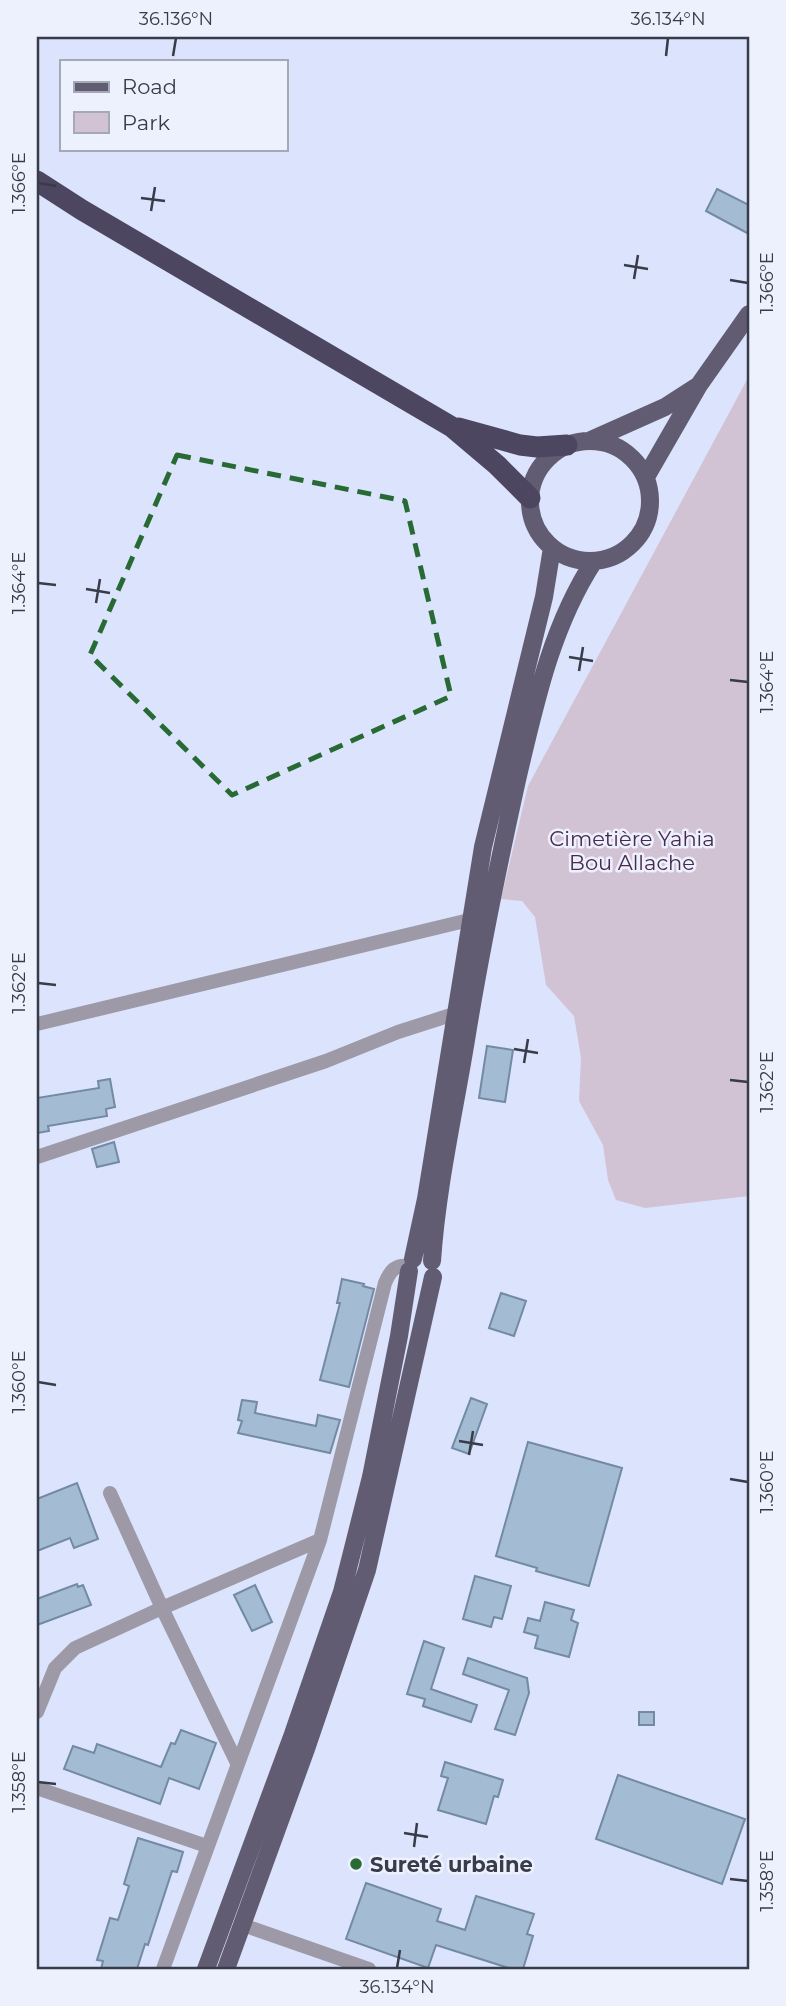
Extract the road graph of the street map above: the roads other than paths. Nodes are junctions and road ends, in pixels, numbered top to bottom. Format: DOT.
graph roads {
  1 [pos="37,181"];
  2 [pos="749,314"];
  3 [pos="699,385"];
  4 [pos="452,427"];
  5 [pos="591,440"];
  6 [pos="567,445"];
  7 [pos="646,477"];
  8 [pos="530,498"];
  9 [pos="552,548"];
  10 [pos="594,561"];
  11 [pos="470,920"];
  12 [pos="454,1014"];
  13 [pos="37,1024"];
  14 [pos="37,1157"];
  15 [pos="410,1265"];
  16 [pos="433,1269"];
  17 [pos="110,1493"];
  18 [pos="320,1540"];
  19 [pos="162,1608"];
  20 [pos="37,1712"];
  21 [pos="237,1763"];
  22 [pos="37,1788"];
  23 [pos="207,1846"];
  24 [pos="225,1919"];
  25 [pos="243,1925"];
  26 [pos="163,1969"];
  27 [pos="206,1969"];
  28 [pos="226,1969"];
  29 [pos="369,1969"];
  1 -- 4 [label="highway"];
  2 -- 3 [label="main road"];
  3 -- 5 [label="main road"];
  3 -- 7 [label="main road"];
  4 -- 6 [label="highway"];
  4 -- 8 [label="highway"];
  5 -- 6 [label="main road"];
  5 -- 7 [label="main road"];
  6 -- 8 [label="main road"];
  7 -- 10 [label="main road"];
  8 -- 9 [label="main road"];
  9 -- 10 [label="main road"];
  9 -- 11 [label="main road"];
  10 -- 16 [label="main road"];
  11 -- 12 [label="main road"];
  11 -- 13 [label="street"];
  12 -- 14 [label="street"];
  12 -- 15 [label="main road"];
  15 -- 16 [label="main road"];
  15 -- 18 [label="street"];
  15 -- 24 [label="main road"];
  16 -- 25 [label="main road"];
  17 -- 19 [label="street"];
  18 -- 19 [label="street"];
  18 -- 21 [label="street"];
  19 -- 20 [label="street"];
  19 -- 21 [label="street"];
  21 -- 23 [label="street"];
  22 -- 23 [label="street"];
  23 -- 26 [label="street"];
  24 -- 25 [label="main road"];
  24 -- 27 [label="main road"];
  25 -- 28 [label="main road"];
  25 -- 29 [label="street"];
}
